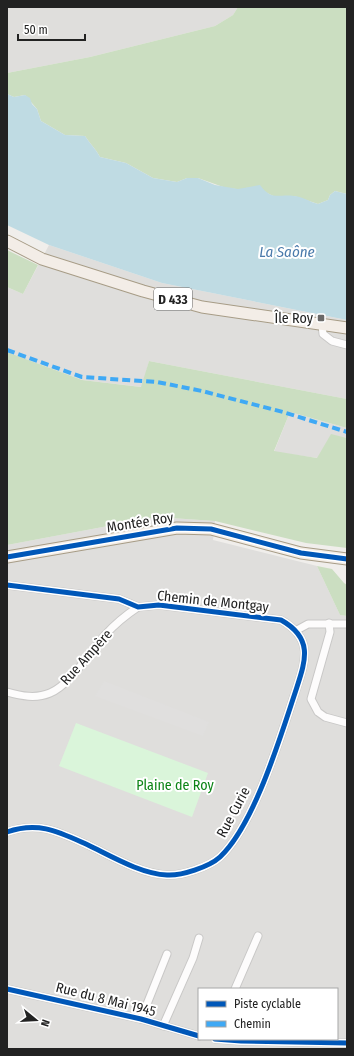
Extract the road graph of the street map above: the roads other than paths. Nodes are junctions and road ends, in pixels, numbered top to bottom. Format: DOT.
graph roads {
  1 [pos="7,241"];
  2 [pos="322,325"];
  3 [pos="347,328"];
  4 [pos="347,345"];
  5 [pos="7,557"];
  6 [pos="347,559"];
  7 [pos="7,585"];
  8 [pos="138,607"];
  9 [pos="329,623"];
  10 [pos="347,624"];
  11 [pos="297,630"];
  12 [pos="7,692"];
  13 [pos="347,723"];
  14 [pos="7,832"];
  15 [pos="258,936"];
  16 [pos="199,938"];
  17 [pos="167,954"];
  18 [pos="235,988"];
  19 [pos="7,989"];
  20 [pos="141,1019"];
  21 [pos="163,1026"];
  22 [pos="198,1036"];
  23 [pos="223,1040"];
  24 [pos="347,1043"];
  1 -- 2 [label="main road, D 433"];
  2 -- 3 [label="main road, D 433"];
  2 -- 4 [label="street"];
  5 -- 6 [label="main road, Montée Roy"];
  7 -- 8 [label="street, Chemin de Montgay"];
  8 -- 11 [label="street, Chemin de Montgay"];
  8 -- 12 [label="street, Rue Ampère"];
  9 -- 10 [label="street"];
  9 -- 11 [label="street"];
  9 -- 13 [label="street"];
  11 -- 14 [label="street, Rue Curie"];
  15 -- 18 [label="street"];
  16 -- 21 [label="street"];
  17 -- 20 [label="street"];
  19 -- 20 [label="street, Rue du 8 Mai 1945"];
  20 -- 21 [label="street, Rue du 8 Mai 1945"];
  21 -- 22 [label="street, Rue du 8 Mai 1945"];
  23 -- 24 [label="street"];
}
